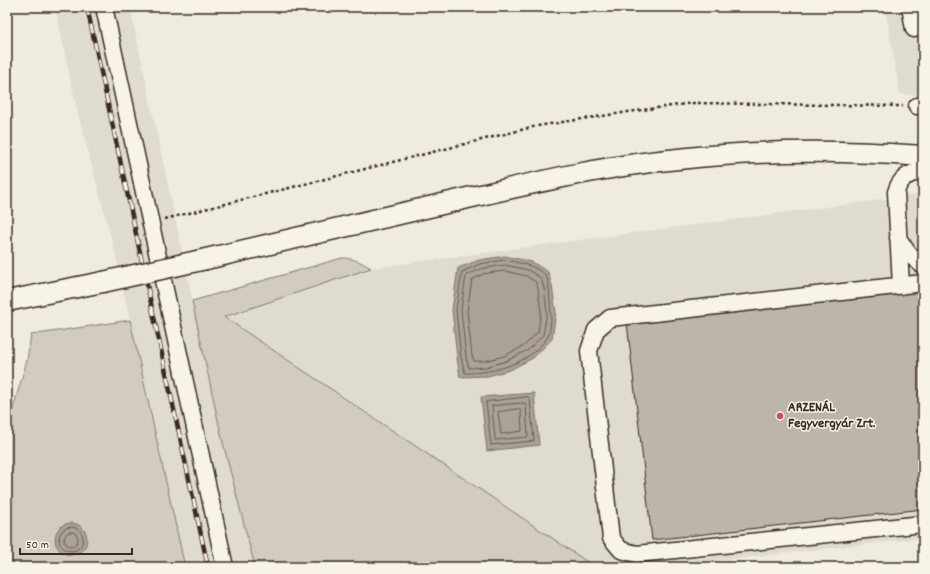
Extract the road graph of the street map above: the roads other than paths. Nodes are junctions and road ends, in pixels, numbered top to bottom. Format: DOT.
graph roads {
  1 [pos="104,7"];
  2 [pos="910,7"];
  3 [pos="914,28"];
  4 [pos="923,156"];
  5 [pos="923,171"];
  6 [pos="898,238"];
  7 [pos="923,266"];
  8 [pos="923,284"];
  9 [pos="901,286"];
  10 [pos="7,301"];
  11 [pos="923,524"];
  12 [pos="225,567"];
  1 -- 12 [label="lane"];
  2 -- 3 [label="lane"];
  4 -- 10 [label="main road, bridge"];
  5 -- 6 [label="lane"];
  6 -- 7 [label="lane"];
  6 -- 9 [label="lane"];
  8 -- 9 [label="lane"];
  9 -- 11 [label="lane"];
}
